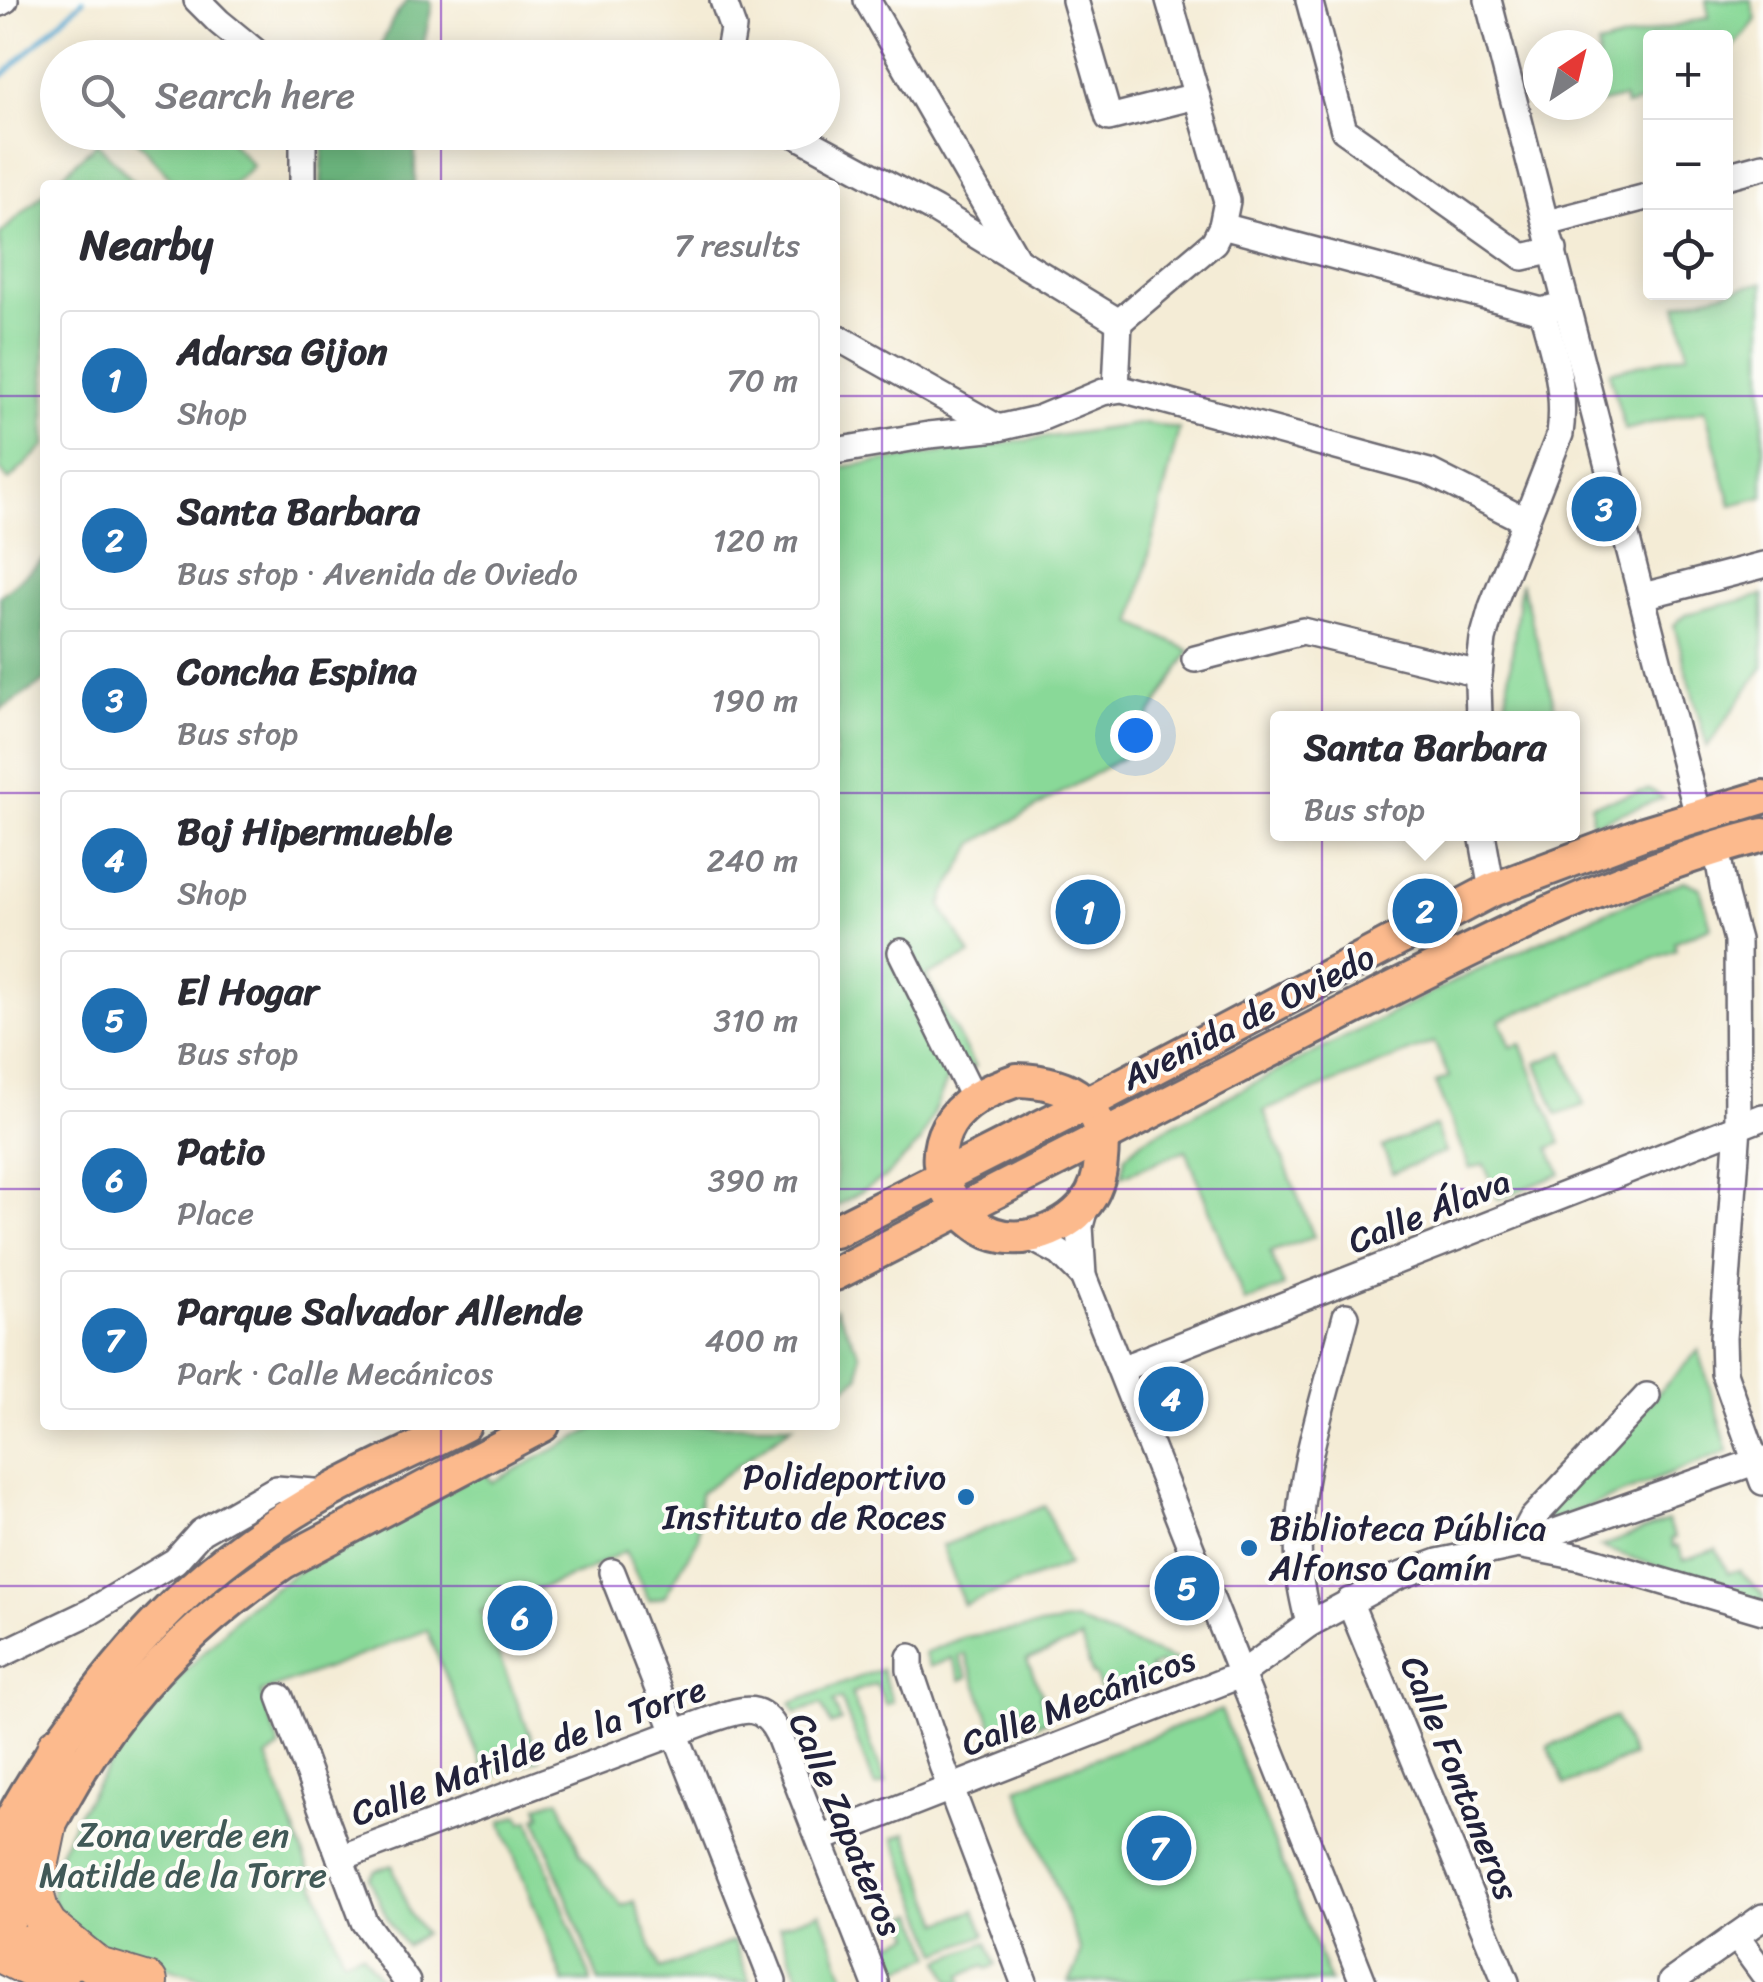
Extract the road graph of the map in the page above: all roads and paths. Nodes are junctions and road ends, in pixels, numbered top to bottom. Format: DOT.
graph roads {
  1 [pos="197,0"];
  2 [pos="723,0"];
  3 [pos="866,0"];
  4 [pos="1076,0"];
  5 [pos="1169,0"];
  6 [pos="1309,0"];
  7 [pos="1488,0"];
  8 [pos="241,40"];
  9 [pos="731,40"];
  10 [pos="1196,96"];
  11 [pos="304,150"];
  12 [pos="823,150"];
  13 [pos="1763,166"];
  14 [pos="1733,174"];
  15 [pos="303,180"];
  16 [pos="1643,198"];
  17 [pos="1546,223"];
  18 [pos="1222,226"];
  19 [pos="1554,250"];
  20 [pos="1018,260"];
  21 [pos="1568,304"];
  22 [pos="1542,311"];
  23 [pos="1120,322"];
  24 [pos="840,339"];
  25 [pos="1116,389"];
  26 [pos="998,428"];
  27 [pos="840,450"];
  28 [pos="1526,521"];
  29 [pos="1763,565"];
  30 [pos="1643,596"];
  31 [pos="1195,658"];
  32 [pos="1479,674"];
  33 [pos="1479,711"];
  34 [pos="1763,797"];
  35 [pos="1698,816"];
  36 [pos="1763,834"];
  37 [pos="1483,841"];
  38 [pos="1716,847"];
  39 [pos="1492,890"];
  40 [pos="901,952"];
  41 [pos="1134,1079"];
  42 [pos="1046,1080"];
  43 [pos="974,1099"];
  44 [pos="1088,1103"];
  45 [pos="1763,1117"];
  46 [pos="948,1126"];
  47 [pos="1738,1126"];
  48 [pos="1104,1136"];
  49 [pos="941,1178"];
  50 [pos="1086,1204"];
  51 [pos="871,1212"];
  52 [pos="977,1212"];
  53 [pos="840,1228"];
  54 [pos="1030,1237"];
  55 [pos="840,1271"];
  56 [pos="1084,1276"];
  57 [pos="1346,1316"];
  58 [pos="1121,1369"];
  59 [pos="1647,1396"];
  60 [pos="454,1430"];
  61 [pos="535,1430"];
  62 [pos="1761,1468"];
  63 [pos="327,1493"];
  64 [pos="1518,1544"];
  65 [pos="612,1572"];
  66 [pos="1349,1601"];
  67 [pos="1763,1611"];
  68 [pos="1309,1624"];
  69 [pos="0,1655"];
  70 [pos="910,1656"];
  71 [pos="1240,1675"];
  72 [pos="280,1697"];
  73 [pos="741,1710"];
  74 [pos="676,1732"];
  75 [pos="57,1746"];
  76 [pos="951,1788"];
  77 [pos="46,1828"];
  78 [pos="820,1840"];
  79 [pos="0,1843"];
  80 [pos="340,1858"];
  81 [pos="0,1893"];
  82 [pos="1763,1918"];
  83 [pos="1736,1936"];
  84 [pos="0,1950"];
  85 [pos="98,1967"];
  86 [pos="1763,1973"];
  87 [pos="51,1981"];
  88 [pos="148,1982"];
  89 [pos="407,1982"];
  90 [pos="773,1982"];
  91 [pos="875,1982"];
  92 [pos="1024,1982"];
  93 [pos="1363,1982"];
  94 [pos="1506,1982"];
  95 [pos="1671,1982"];
  1 -- 8 [label="street"];
  2 -- 9 [label="street"];
  3 -- 20 [label="street"];
  4 -- 10 [label="street"];
  5 -- 10 [label="street"];
  6 -- 19 [label="street"];
  7 -- 17 [label="street"];
  10 -- 18 [label="street"];
  11 -- 15 [label="street"];
  12 -- 20 [label="street"];
  13 -- 14 [label="street"];
  16 -- 17 [label="street"];
  17 -- 19 [label="street"];
  18 -- 22 [label="street"];
  18 -- 23 [label="street"];
  19 -- 21 [label="street"];
  20 -- 23 [label="street"];
  21 -- 22 [label="street"];
  21 -- 30 [label="street"];
  22 -- 28 [label="street"];
  23 -- 25 [label="street"];
  24 -- 26 [label="street"];
  25 -- 26 [label="street"];
  25 -- 28 [label="street"];
  26 -- 27 [label="street"];
  28 -- 32 [label="street"];
  29 -- 30 [label="street"];
  30 -- 35 [label="street"];
  31 -- 32 [label="street"];
  32 -- 33 [label="street"];
  34 -- 35 [label="main road, Avenida de Oviedo"];
  35 -- 39 [label="main road, Avenida de Oviedo"];
  36 -- 38 [label="main road, Avenida de Oviedo"];
  37 -- 39 [label="street"];
  38 -- 47 [label="street"];
  38 -- 48 [label="main road, Avenida de Oviedo"];
  39 -- 41 [label="main road, Avenida de Oviedo"];
  40 -- 43 [label="street"];
  41 -- 42 [label="street"];
  41 -- 44 [label="main road, Avenida de Oviedo"];
  42 -- 43 [label="main road"];
  42 -- 44 [label="main road"];
  43 -- 46 [label="main road"];
  44 -- 48 [label="main road"];
  44 -- 49 [label="main road, Avenida de Oviedo"];
  45 -- 47 [label="street, Calle Álava"];
  46 -- 49 [label="main road"];
  46 -- 51 [label="street"];
  47 -- 58 [label="street, Calle Álava"];
  47 -- 62 [label="street"];
  48 -- 50 [label="main road"];
  48 -- 52 [label="main road, Avenida de Oviedo"];
  49 -- 51 [label="main road, Avenida de Oviedo"];
  49 -- 52 [label="main road"];
  50 -- 54 [label="main road"];
  50 -- 56 [label="street"];
  51 -- 53 [label="main road, Avenida de Oviedo"];
  52 -- 54 [label="main road"];
  52 -- 55 [label="main road"];
  54 -- 56 [label="street"];
  56 -- 58 [label="street"];
  57 -- 68 [label="street"];
  58 -- 71 [label="street"];
  59 -- 64 [label="street"];
  60 -- 63 [label="main road"];
  61 -- 77 [label="main road"];
  62 -- 64 [label="street, Calle Mecánicos"];
  63 -- 69 [label="street"];
  63 -- 75 [label="main road"];
  64 -- 66 [label="street, Calle Mecánicos"];
  64 -- 67 [label="street"];
  65 -- 74 [label="street"];
  66 -- 68 [label="street, Calle Mecánicos"];
  66 -- 94 [label="street, Calle Fontaneros"];
  68 -- 71 [label="street, Calle Mecánicos"];
  70 -- 76 [label="street"];
  71 -- 76 [label="street, Calle Mecánicos"];
  71 -- 93 [label="street"];
  72 -- 80 [label="street, Calle Matilde de la Torre"];
  73 -- 74 [label="street, Calle Matilde de la Torre"];
  73 -- 78 [label="street, Calle Zapateros"];
  74 -- 80 [label="street, Calle Matilde de la Torre"];
  74 -- 90 [label="street"];
  75 -- 79 [label="main road"];
  75 -- 81 [label="highway"];
  76 -- 78 [label="street, Calle Mecánicos"];
  76 -- 92 [label="street"];
  77 -- 84 [label="main road"];
  77 -- 85 [label="highway"];
  78 -- 91 [label="street, Calle Zapateros"];
  80 -- 89 [label="street, Calle Matilde de la Torre"];
  82 -- 83 [label="street"];
  83 -- 86 [label="street"];
  83 -- 95 [label="street"];
  84 -- 85 [label="highway"];
  84 -- 87 [label="highway"];
  85 -- 88 [label="highway"];
}
